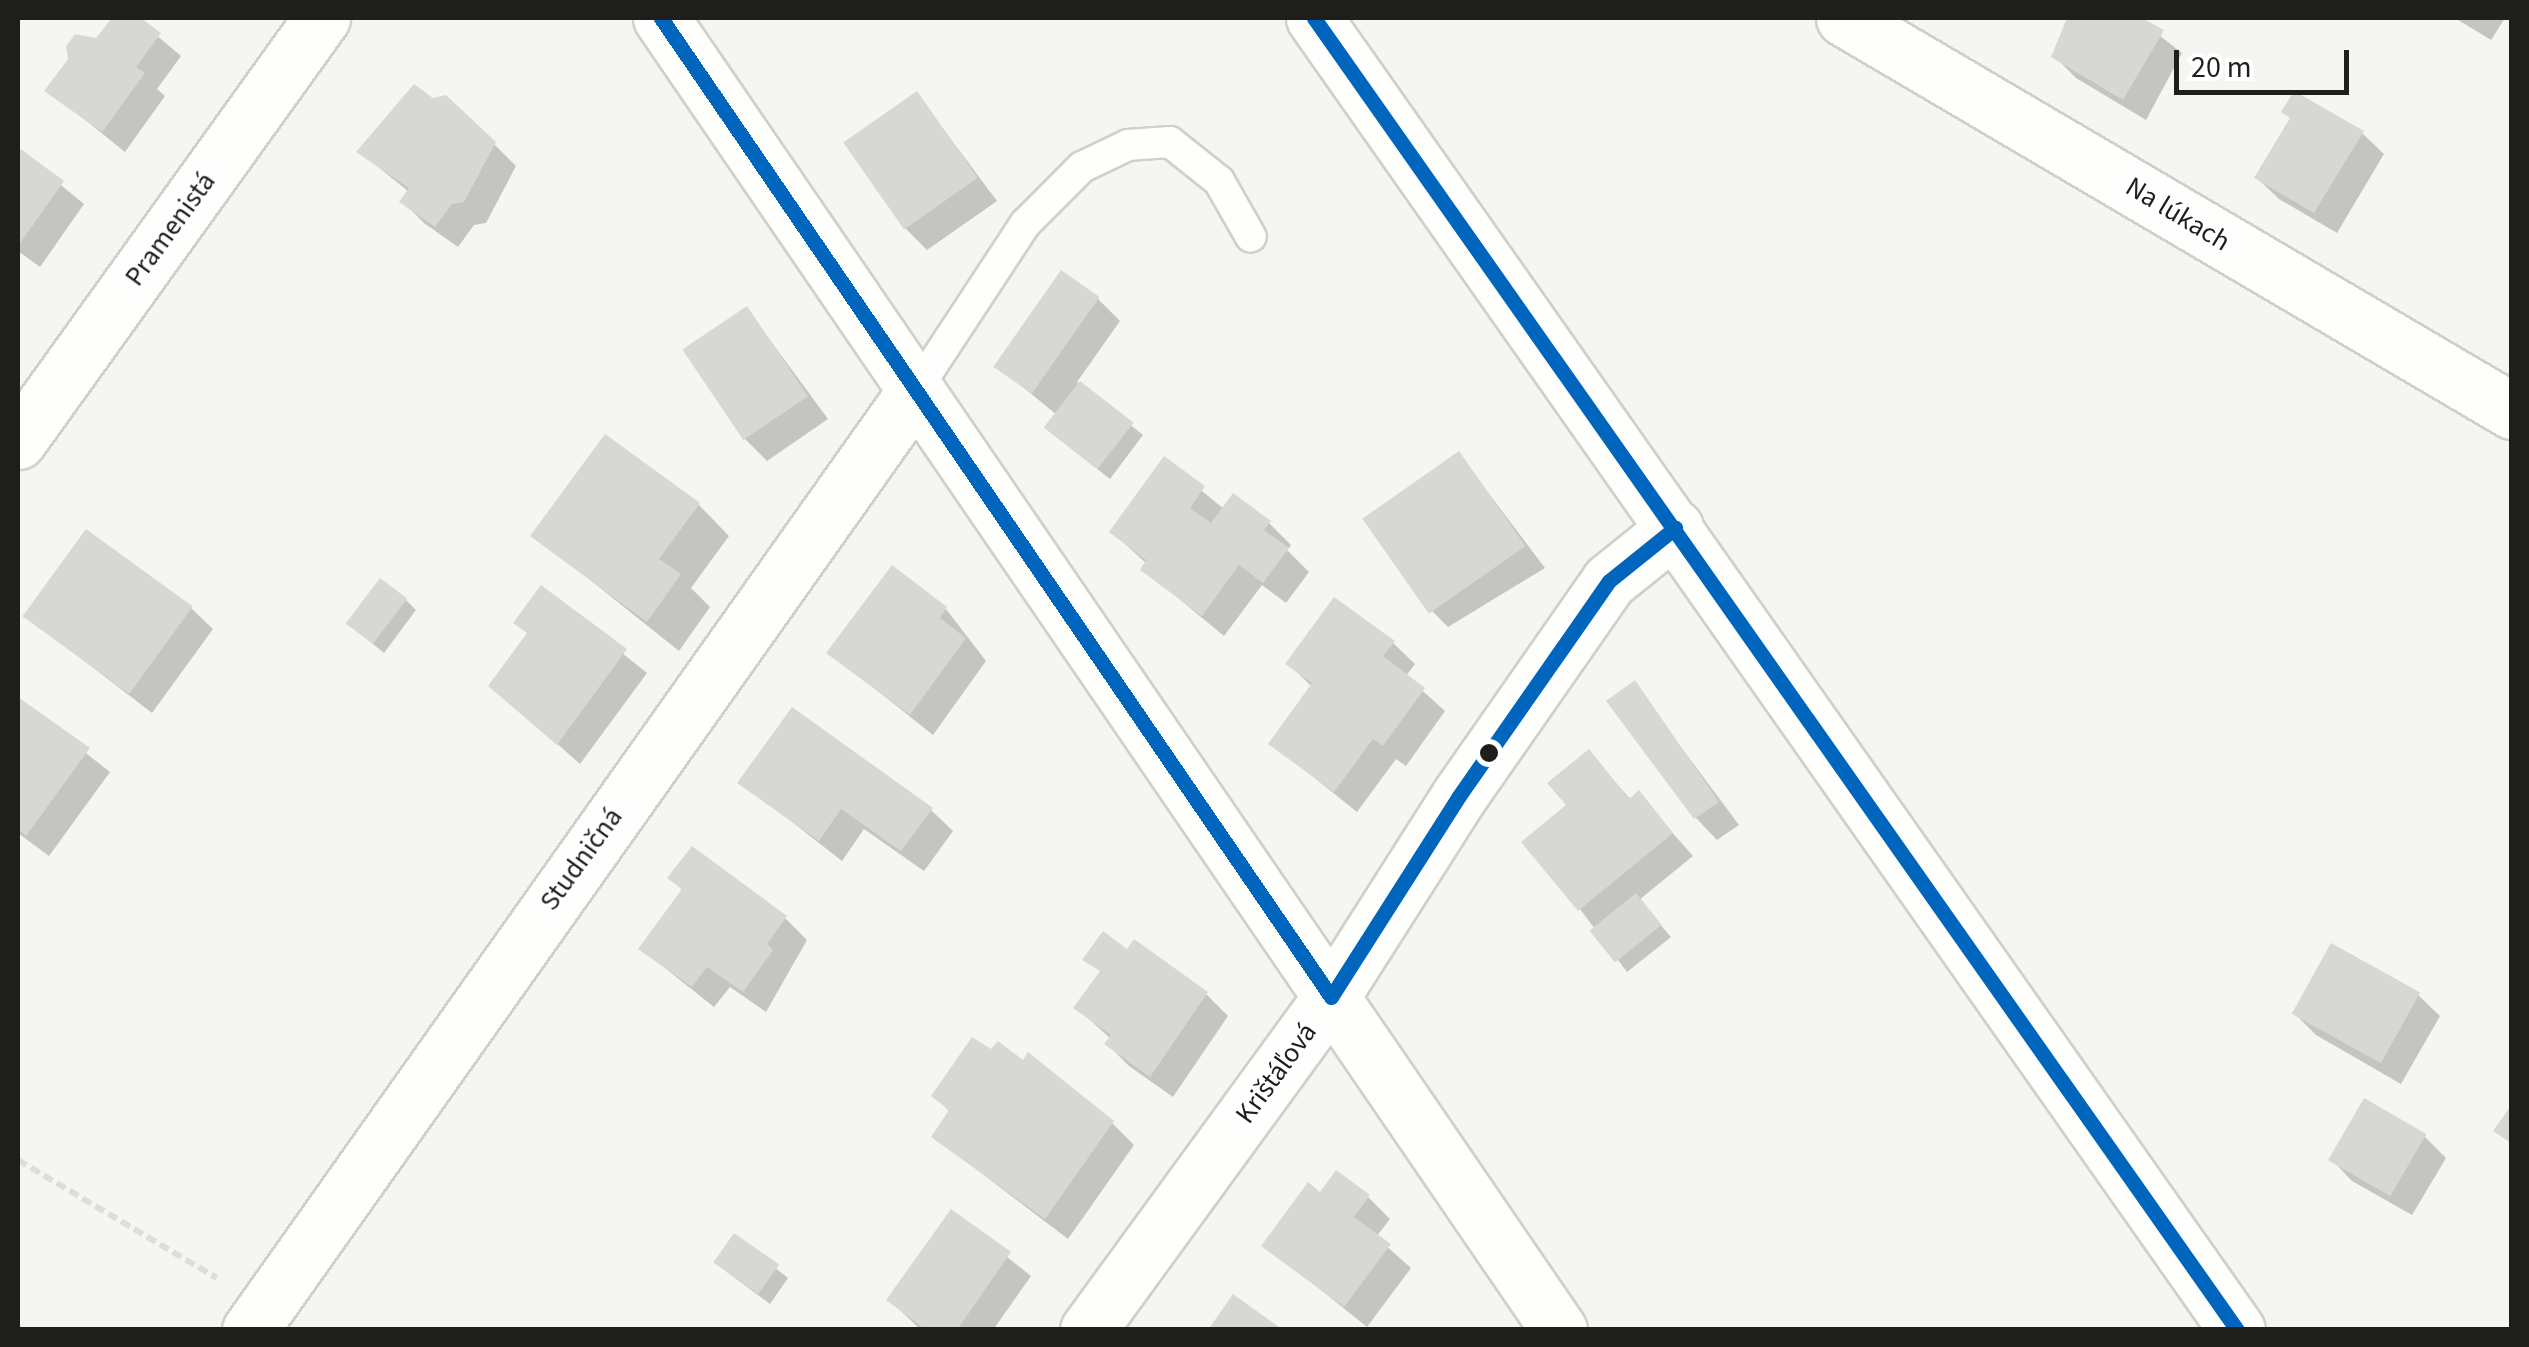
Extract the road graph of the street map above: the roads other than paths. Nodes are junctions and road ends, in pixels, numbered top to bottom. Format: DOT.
graph roads {
  1 [pos="322,18"];
  2 [pos="661,18"];
  3 [pos="1314,18"];
  4 [pos="1844,18"];
  5 [pos="1252,237"];
  6 [pos="916,390"];
  7 [pos="2512,411"];
  8 [pos="18,441"];
  9 [pos="1675,528"];
  10 [pos="1331,997"];
  11 [pos="256,1317"];
  12 [pos="1088,1330"];
  13 [pos="1559,1330"];
  14 [pos="2238,1330"];
  1 -- 8 [label="street, Pramenistá"];
  2 -- 6 [label="street"];
  3 -- 9 [label="street"];
  4 -- 7 [label="street, Na lúkach"];
  5 -- 6 [label="lane"];
  6 -- 10 [label="street"];
  6 -- 11 [label="street, Studničná"];
  9 -- 10 [label="street, Krištáľová"];
  9 -- 14 [label="street"];
  10 -- 12 [label="street, Krištáľová"];
  10 -- 13 [label="street"];
}
